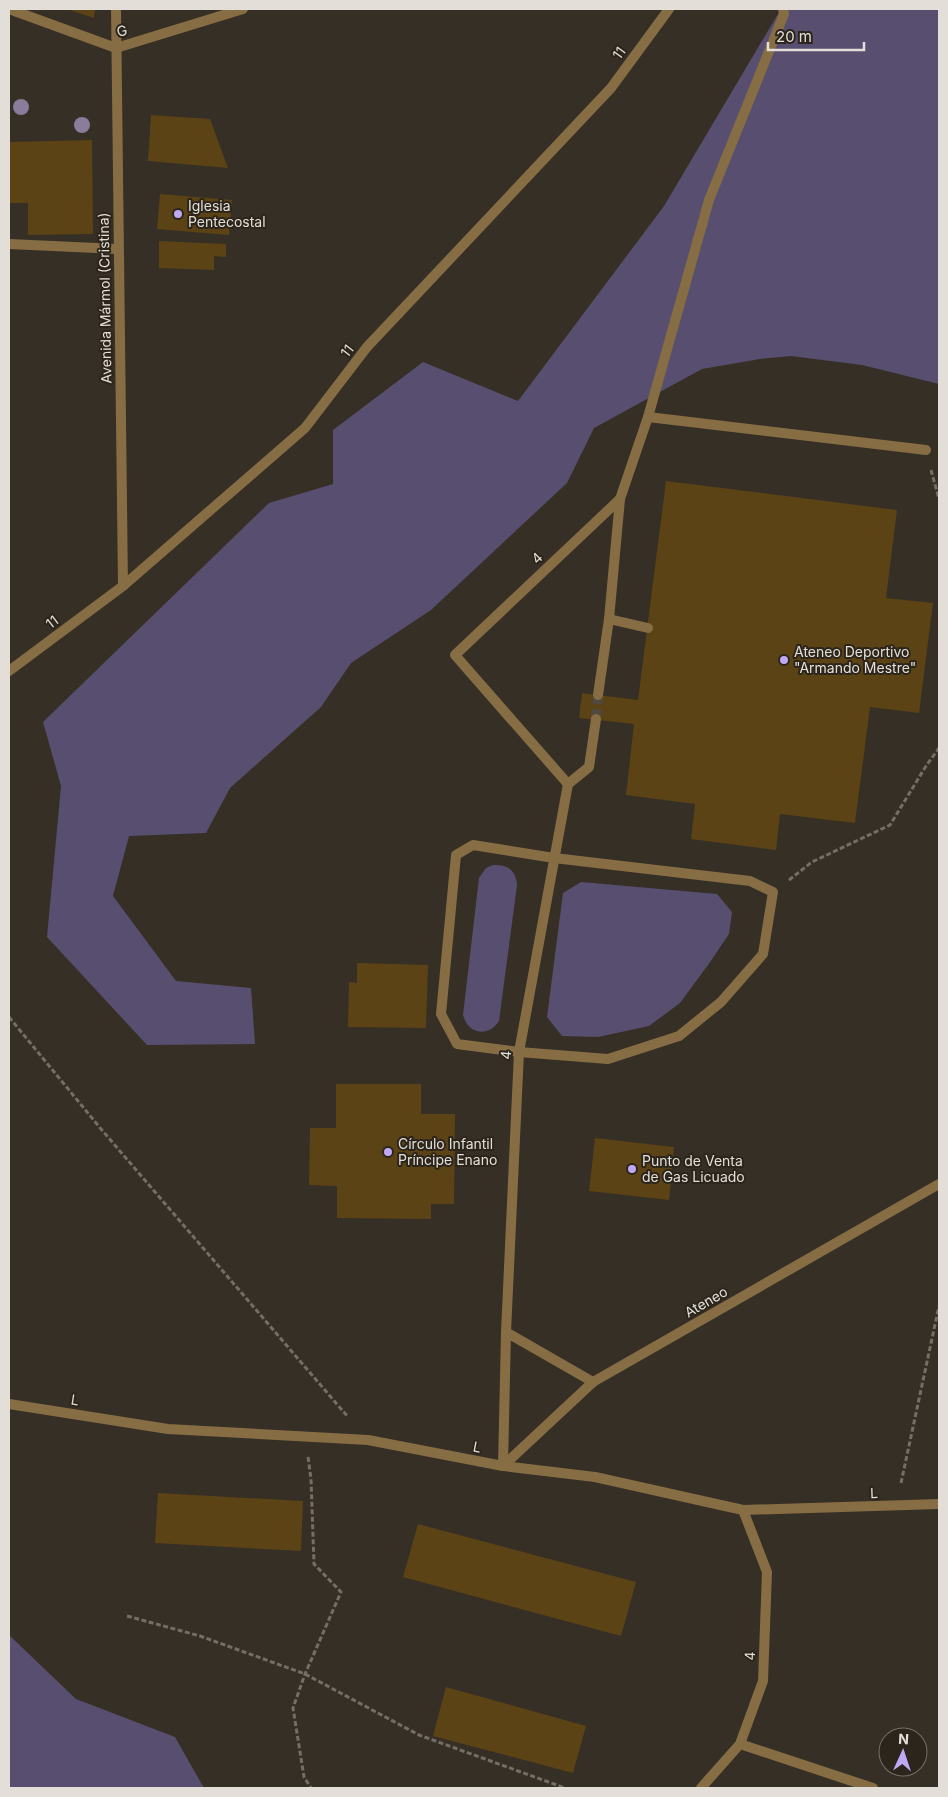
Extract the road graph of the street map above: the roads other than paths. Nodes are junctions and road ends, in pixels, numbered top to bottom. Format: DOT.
graph roads {
  1 [pos="9,9"];
  2 [pos="116,9"];
  3 [pos="243,9"];
  4 [pos="669,9"];
  5 [pos="784,9"];
  6 [pos="116,48"];
  7 [pos="9,244"];
  8 [pos="118,249"];
  9 [pos="648,417"];
  10 [pos="926,450"];
  11 [pos="620,499"];
  12 [pos="123,586"];
  13 [pos="609,619"];
  14 [pos="648,628"];
  15 [pos="9,671"];
  16 [pos="598,695"];
  17 [pos="596,720"];
  18 [pos="568,784"];
  19 [pos="554,858"];
  20 [pos="520,1052"];
  21 [pos="939,1184"];
  22 [pos="506,1332"];
  23 [pos="594,1382"];
  24 [pos="9,1404"];
  25 [pos="503,1466"];
  26 [pos="939,1504"];
  27 [pos="743,1510"];
  28 [pos="740,1744"];
  29 [pos="701,1788"];
  30 [pos="873,1788"];
  1 -- 6 [label="street, G"];
  2 -- 6 [label="street, Avenida Mármol (Cristina)"];
  3 -- 6 [label="street, G"];
  4 -- 12 [label="street, 11"];
  5 -- 9 [label="street"];
  6 -- 8 [label="street, Avenida Mármol (Cristina)"];
  7 -- 8 [label="street"];
  8 -- 12 [label="street, Avenida Mármol (Cristina)"];
  9 -- 10 [label="street"];
  9 -- 11 [label="street"];
  11 -- 13 [label="street"];
  11 -- 18 [label="street, 4"];
  12 -- 15 [label="street, 11"];
  13 -- 14 [label="street"];
  13 -- 16 [label="street"];
  17 -- 18 [label="street"];
  18 -- 19 [label="street, 4"];
  19 -- 20 [label="street, 4"];
  19 -- 20 [label="street"];
  19 -- 20 [label="street"];
  20 -- 22 [label="street, 4"];
  21 -- 23 [label="street, Ateneo"];
  22 -- 23 [label="street"];
  22 -- 25 [label="street, 4"];
  23 -- 25 [label="street, Ateneo"];
  24 -- 25 [label="street, L"];
  25 -- 27 [label="street, L"];
  26 -- 27 [label="street, L"];
  27 -- 28 [label="street, 4"];
  28 -- 29 [label="street, 4"];
  28 -- 30 [label="street"];
}
